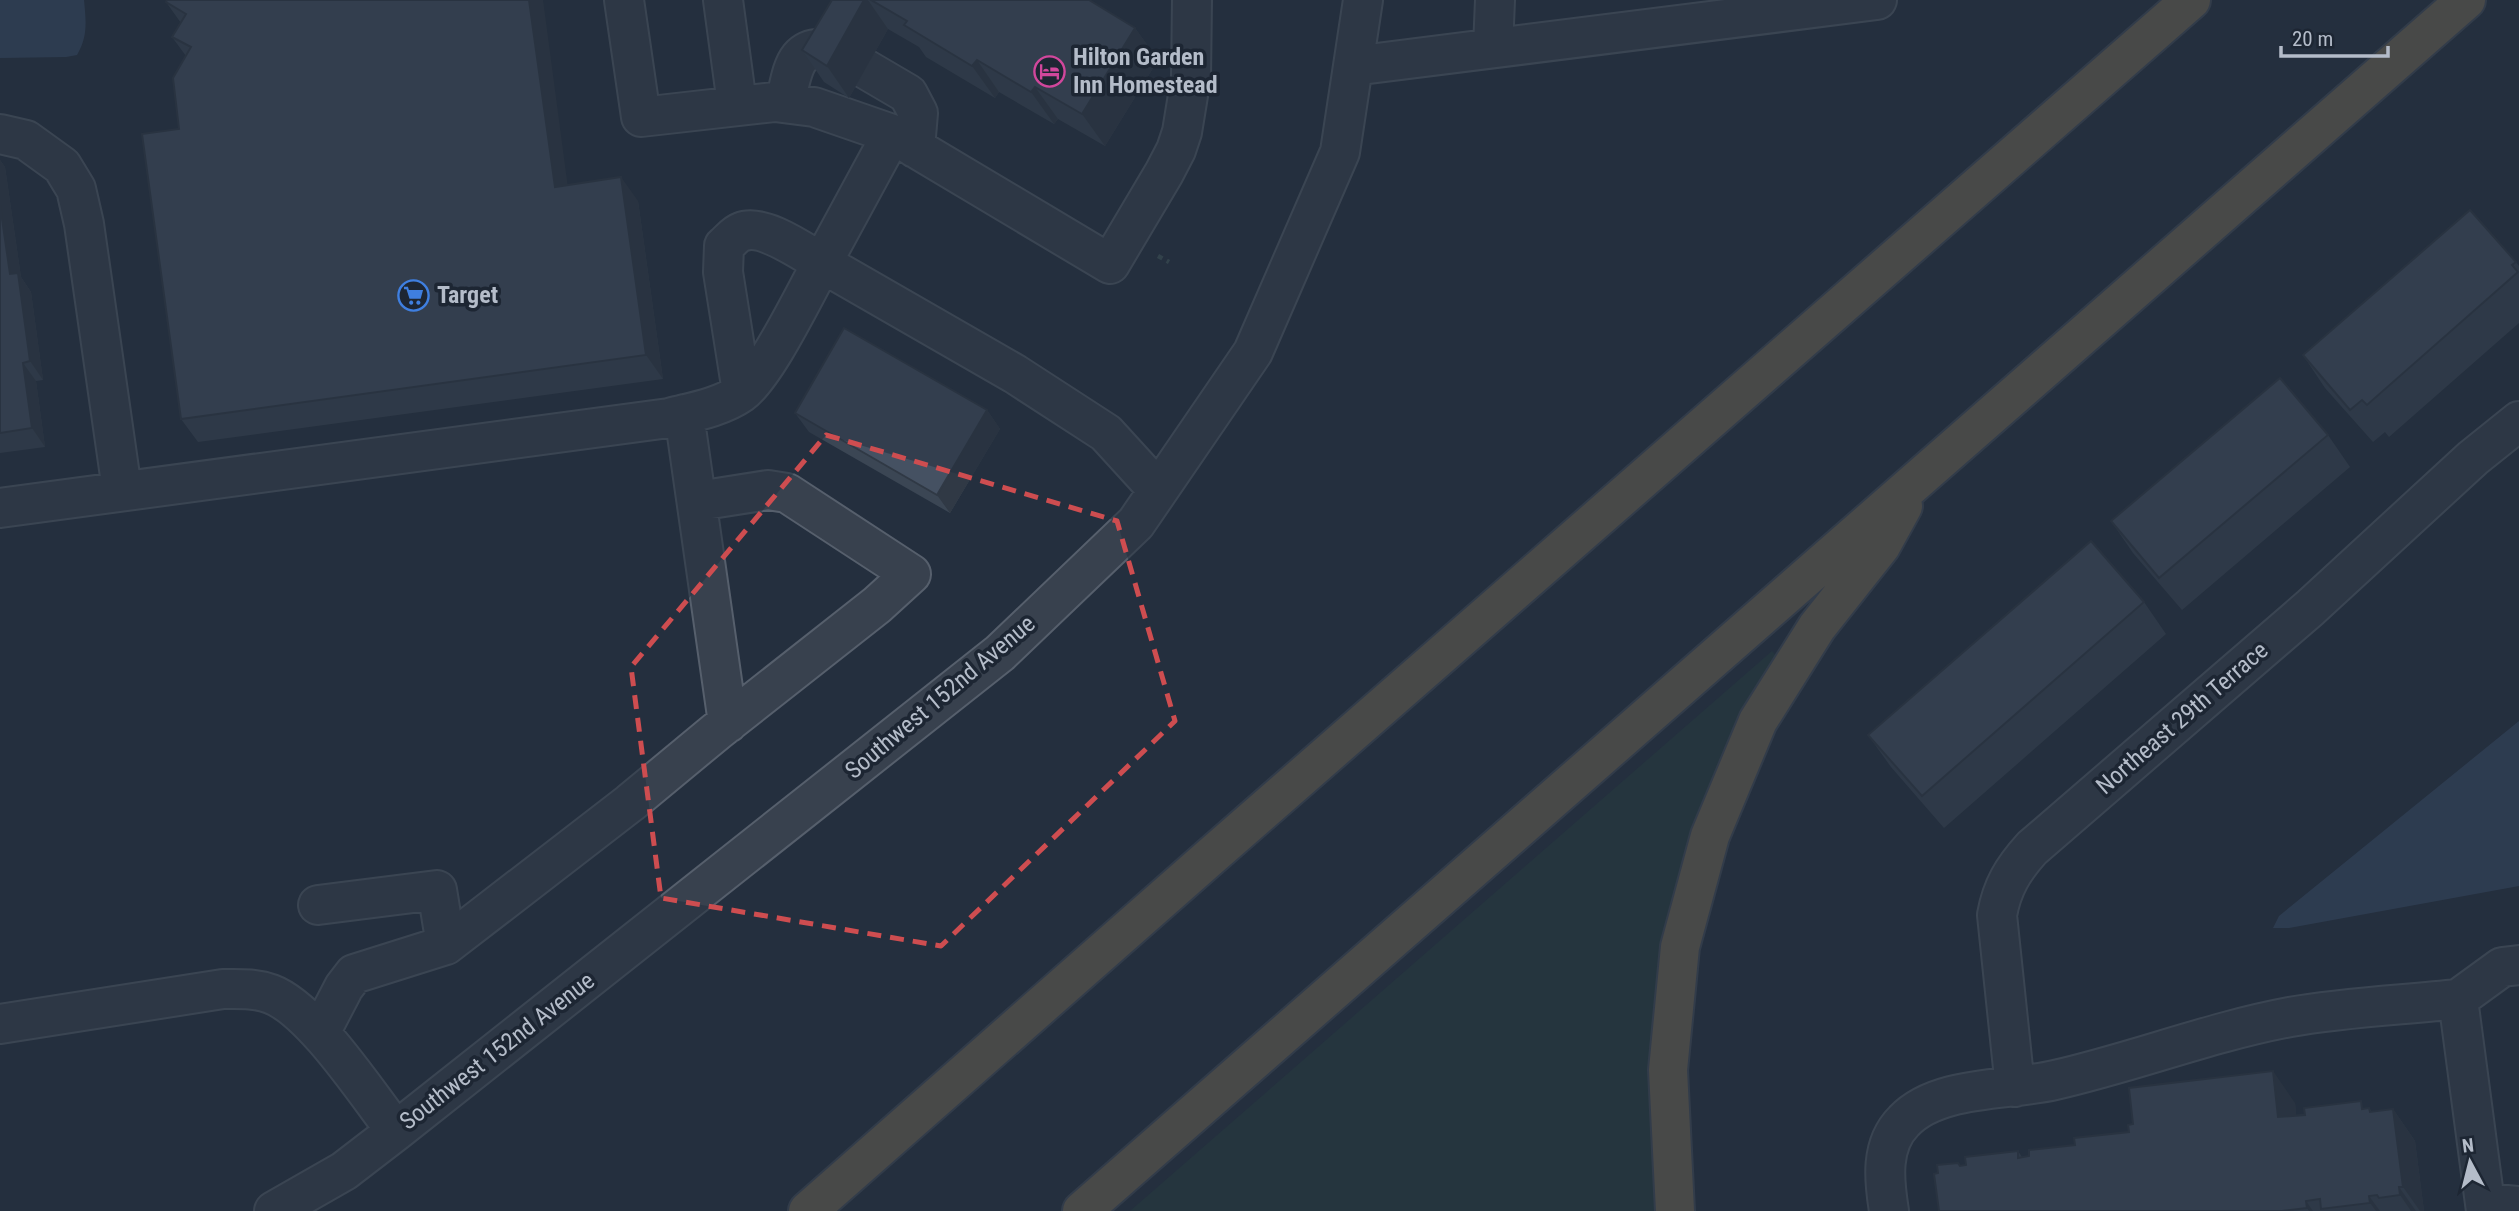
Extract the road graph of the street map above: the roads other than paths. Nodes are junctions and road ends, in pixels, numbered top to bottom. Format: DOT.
graph roads {
  1 [pos="624,0"];
  2 [pos="723,0"];
  3 [pos="1192,0"];
  4 [pos="1363,0"];
  5 [pos="1495,0"];
  6 [pos="1877,0"];
  7 [pos="2191,0"];
  8 [pos="2466,0"];
  9 [pos="1493,48"];
  10 [pos="1353,66"];
  11 [pos="785,103"];
  12 [pos="737,104"];
  13 [pos="0,134"];
  14 [pos="903,141"];
  15 [pos="822,263"];
  16 [pos="742,393"];
  17 [pos="684,414"];
  18 [pos="2519,421"];
  19 [pos="1917,480"];
  20 [pos="122,490"];
  21 [pos="1158,490"];
  22 [pos="698,501"];
  23 [pos="0,508"];
  24 [pos="728,723"];
  25 [pos="318,905"];
  26 [pos="446,945"];
  27 [pos="2519,965"];
  28 [pos="2458,999"];
  29 [pos="0,1024"];
  30 [pos="320,1033"];
  31 [pos="2015,1087"];
  32 [pos="396,1131"];
  33 [pos="2497,1207"];
  34 [pos="274,1211"];
  35 [pos="808,1211"];
  36 [pos="1082,1211"];
  37 [pos="1675,1211"];
  38 [pos="1889,1211"];
  1 -- 12 [label="street"];
  2 -- 12 [label="street"];
  3 -- 14 [label="street"];
  4 -- 10 [label="street, Southwest 152nd Avenue"];
  5 -- 9 [label="street"];
  6 -- 9 [label="street"];
  7 -- 35 [label="highway"];
  8 -- 19 [label="highway"];
  9 -- 10 [label="street"];
  10 -- 21 [label="street, Southwest 152nd Avenue"];
  11 -- 12 [label="street"];
  11 -- 14 [label="street"];
  11 -- 14 [label="street"];
  13 -- 20 [label="street"];
  14 -- 15 [label="street"];
  15 -- 16 [label="street"];
  15 -- 16 [label="street"];
  15 -- 21 [label="street"];
  16 -- 17 [label="street"];
  17 -- 20 [label="street"];
  17 -- 22 [label="street"];
  18 -- 31 [label="street, Northeast 29th Terrace"];
  19 -- 36 [label="highway"];
  19 -- 37 [label="highway"];
  20 -- 23 [label="street"];
  21 -- 32 [label="street, Southwest 152nd Avenue"];
  22 -- 24 [label="street"];
  22 -- 24 [label="street"];
  24 -- 26 [label="street"];
  25 -- 26 [label="street"];
  26 -- 30 [label="street"];
  27 -- 28 [label="street"];
  28 -- 31 [label="street"];
  28 -- 33 [label="street"];
  29 -- 30 [label="street"];
  30 -- 32 [label="street"];
  31 -- 38 [label="street"];
  32 -- 34 [label="street, Southwest 152nd Avenue"];
}
